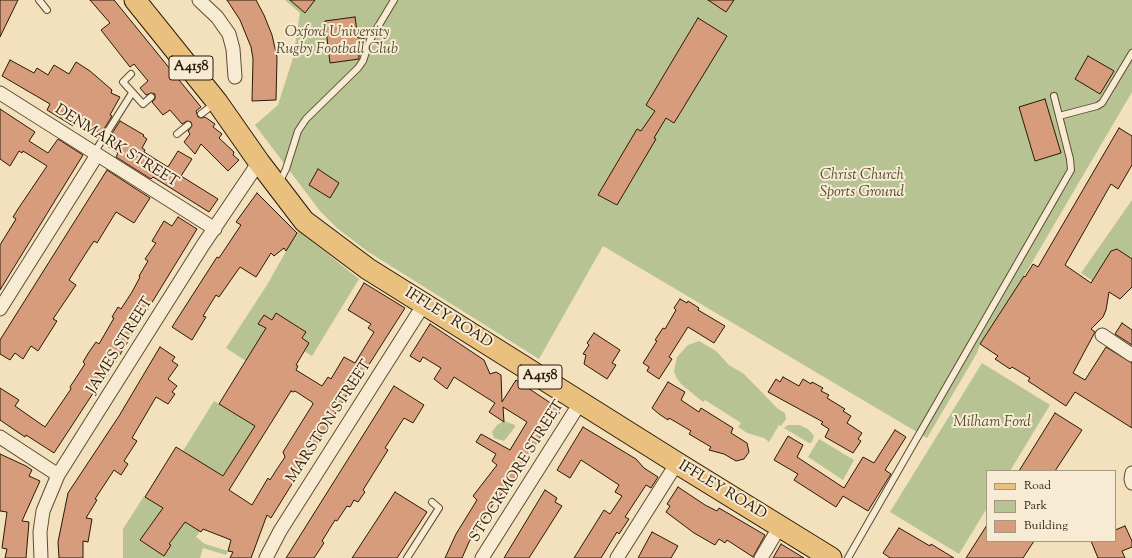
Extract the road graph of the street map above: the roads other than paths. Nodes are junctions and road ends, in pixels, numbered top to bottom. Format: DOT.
graph roads {
  1 [pos="39,0"];
  2 [pos="135,0"];
  3 [pos="199,0"];
  4 [pos="394,0"];
  5 [pos="47,10"];
  6 [pos="1132,53"];
  7 [pos="131,74"];
  8 [pos="235,77"];
  9 [pos="0,93"];
  10 [pos="132,93"];
  11 [pos="1054,96"];
  12 [pos="151,97"];
  13 [pos="1059,116"];
  14 [pos="188,125"];
  15 [pos="177,134"];
  16 [pos="95,154"];
  17 [pos="259,162"];
  18 [pos="278,187"];
  19 [pos="215,229"];
  20 [pos="424,304"];
  21 [pos="0,309"];
  22 [pos="1102,335"];
  23 [pos="1132,354"];
  24 [pos="580,403"];
  25 [pos="0,437"];
  26 [pos="677,463"];
  27 [pos="1132,473"];
  28 [pos="58,475"];
  29 [pos="1132,483"];
  30 [pos="432,502"];
  31 [pos="780,526"];
  32 [pos="42,558"];
  33 [pos="266,558"];
  34 [pos="407,558"];
  35 [pos="482,558"];
  36 [pos="617,558"];
  37 [pos="761,558"];
  38 [pos="831,558"];
  39 [pos="848,558"];
  1 -- 5 [label="lane"];
  2 -- 17 [label="main road, IFFLEY ROAD / A4158"];
  3 -- 8 [label="street"];
  4 -- 18 [label="lane"];
  6 -- 13 [label="lane"];
  7 -- 10 [label="lane"];
  9 -- 16 [label="street, DENMARK STREET"];
  10 -- 12 [label="lane"];
  10 -- 16 [label="lane"];
  11 -- 13 [label="lane"];
  13 -- 39 [label="lane"];
  14 -- 15 [label="lane"];
  16 -- 19 [label="street, DENMARK STREET"];
  16 -- 21 [label="street"];
  17 -- 18 [label="main road, IFFLEY ROAD / A4158"];
  17 -- 19 [label="street, JAMES STREET"];
  18 -- 20 [label="main road, IFFLEY ROAD / A4158"];
  19 -- 28 [label="street, JAMES STREET"];
  20 -- 24 [label="main road, IFFLEY ROAD / A4158"];
  20 -- 33 [label="street, MARSTON STREET"];
  22 -- 23 [label="street"];
  24 -- 26 [label="main road, IFFLEY ROAD / A4158"];
  24 -- 35 [label="street, STOCKMORE STREET"];
  25 -- 28 [label="street"];
  26 -- 31 [label="main road, IFFLEY ROAD / A4158"];
  26 -- 36 [label="street"];
  27 -- 29 [label="street"];
  28 -- 32 [label="street, JAMES STREET"];
  30 -- 34 [label="lane"];
  31 -- 37 [label="street"];
  31 -- 38 [label="main road, IFFLEY ROAD / A4158"];
}
